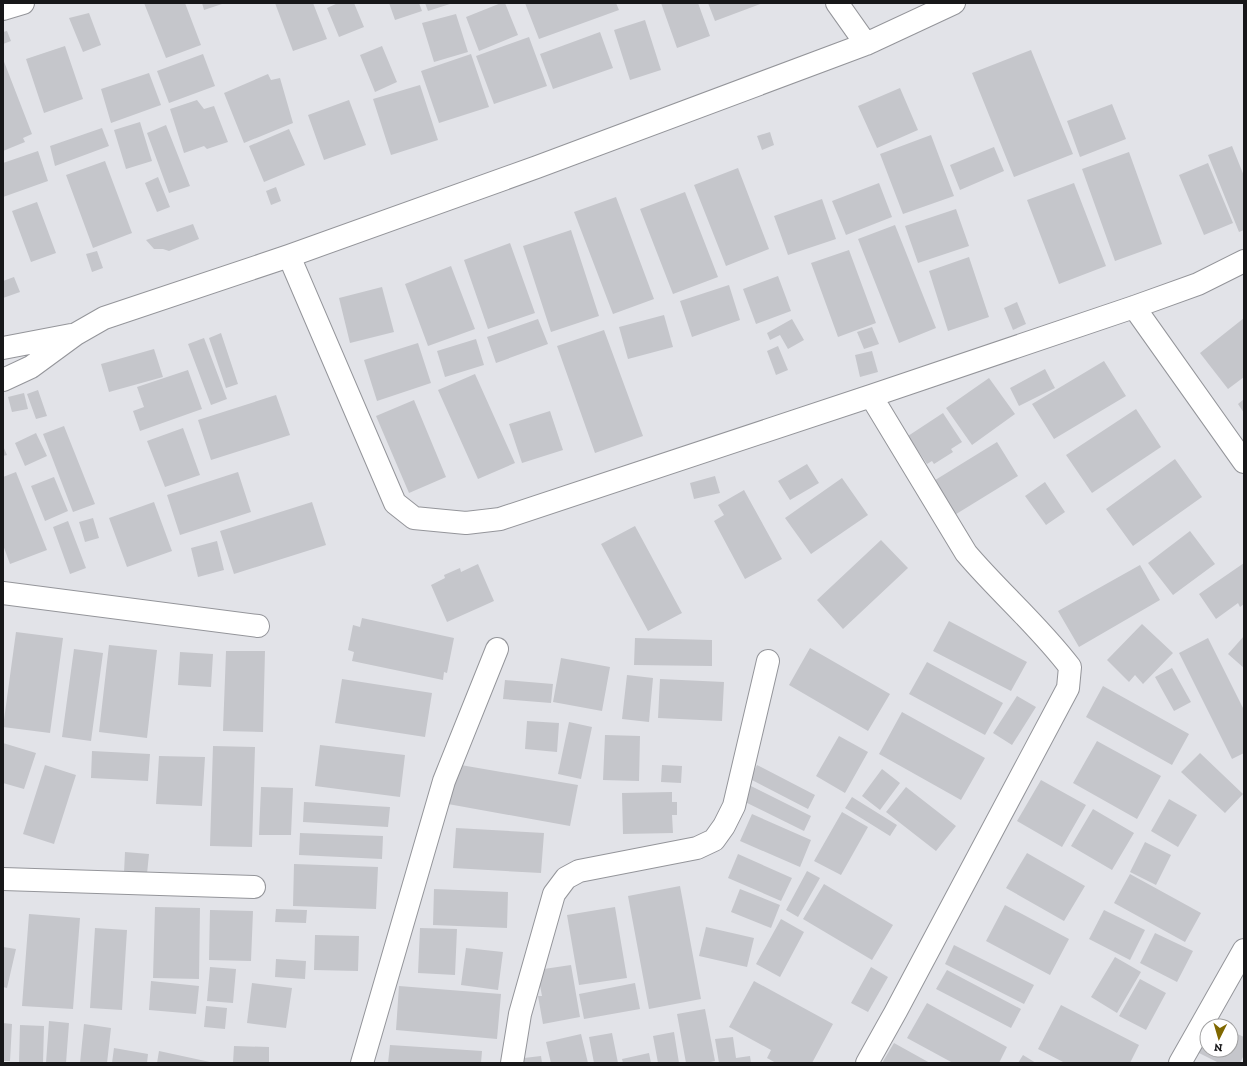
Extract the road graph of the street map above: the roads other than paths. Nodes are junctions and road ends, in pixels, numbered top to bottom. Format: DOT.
graph roads {
  1 [pos="23,3"];
  2 [pos="837,3"];
  3 [pos="954,3"];
  4 [pos="3,9"];
  5 [pos="866,44"];
  6 [pos="289,256"];
  7 [pos="1244,261"];
  8 [pos="1134,307"];
  9 [pos="76,334"];
  10 [pos="3,348"];
  11 [pos="3,380"];
  12 [pos="872,396"];
  13 [pos="1244,462"];
  14 [pos="3,593"];
  15 [pos="258,626"];
  16 [pos="497,649"];
  17 [pos="768,661"];
  18 [pos="3,879"];
  19 [pos="254,887"];
  20 [pos="1244,950"];
  21 [pos="362,1063"];
  22 [pos="512,1063"];
  23 [pos="867,1063"];
  24 [pos="1180,1063"];
  1 -- 4 [label="street"];
  2 -- 5 [label="street"];
  3 -- 5 [label="street"];
  5 -- 6 [label="street"];
  6 -- 9 [label="street"];
  6 -- 12 [label="street"];
  7 -- 8 [label="street"];
  8 -- 12 [label="street"];
  8 -- 13 [label="street"];
  9 -- 10 [label="street"];
  9 -- 11 [label="street"];
  12 -- 23 [label="street"];
  14 -- 15 [label="street"];
  16 -- 21 [label="street"];
  17 -- 22 [label="street"];
  18 -- 19 [label="street"];
  20 -- 24 [label="street"];
}
